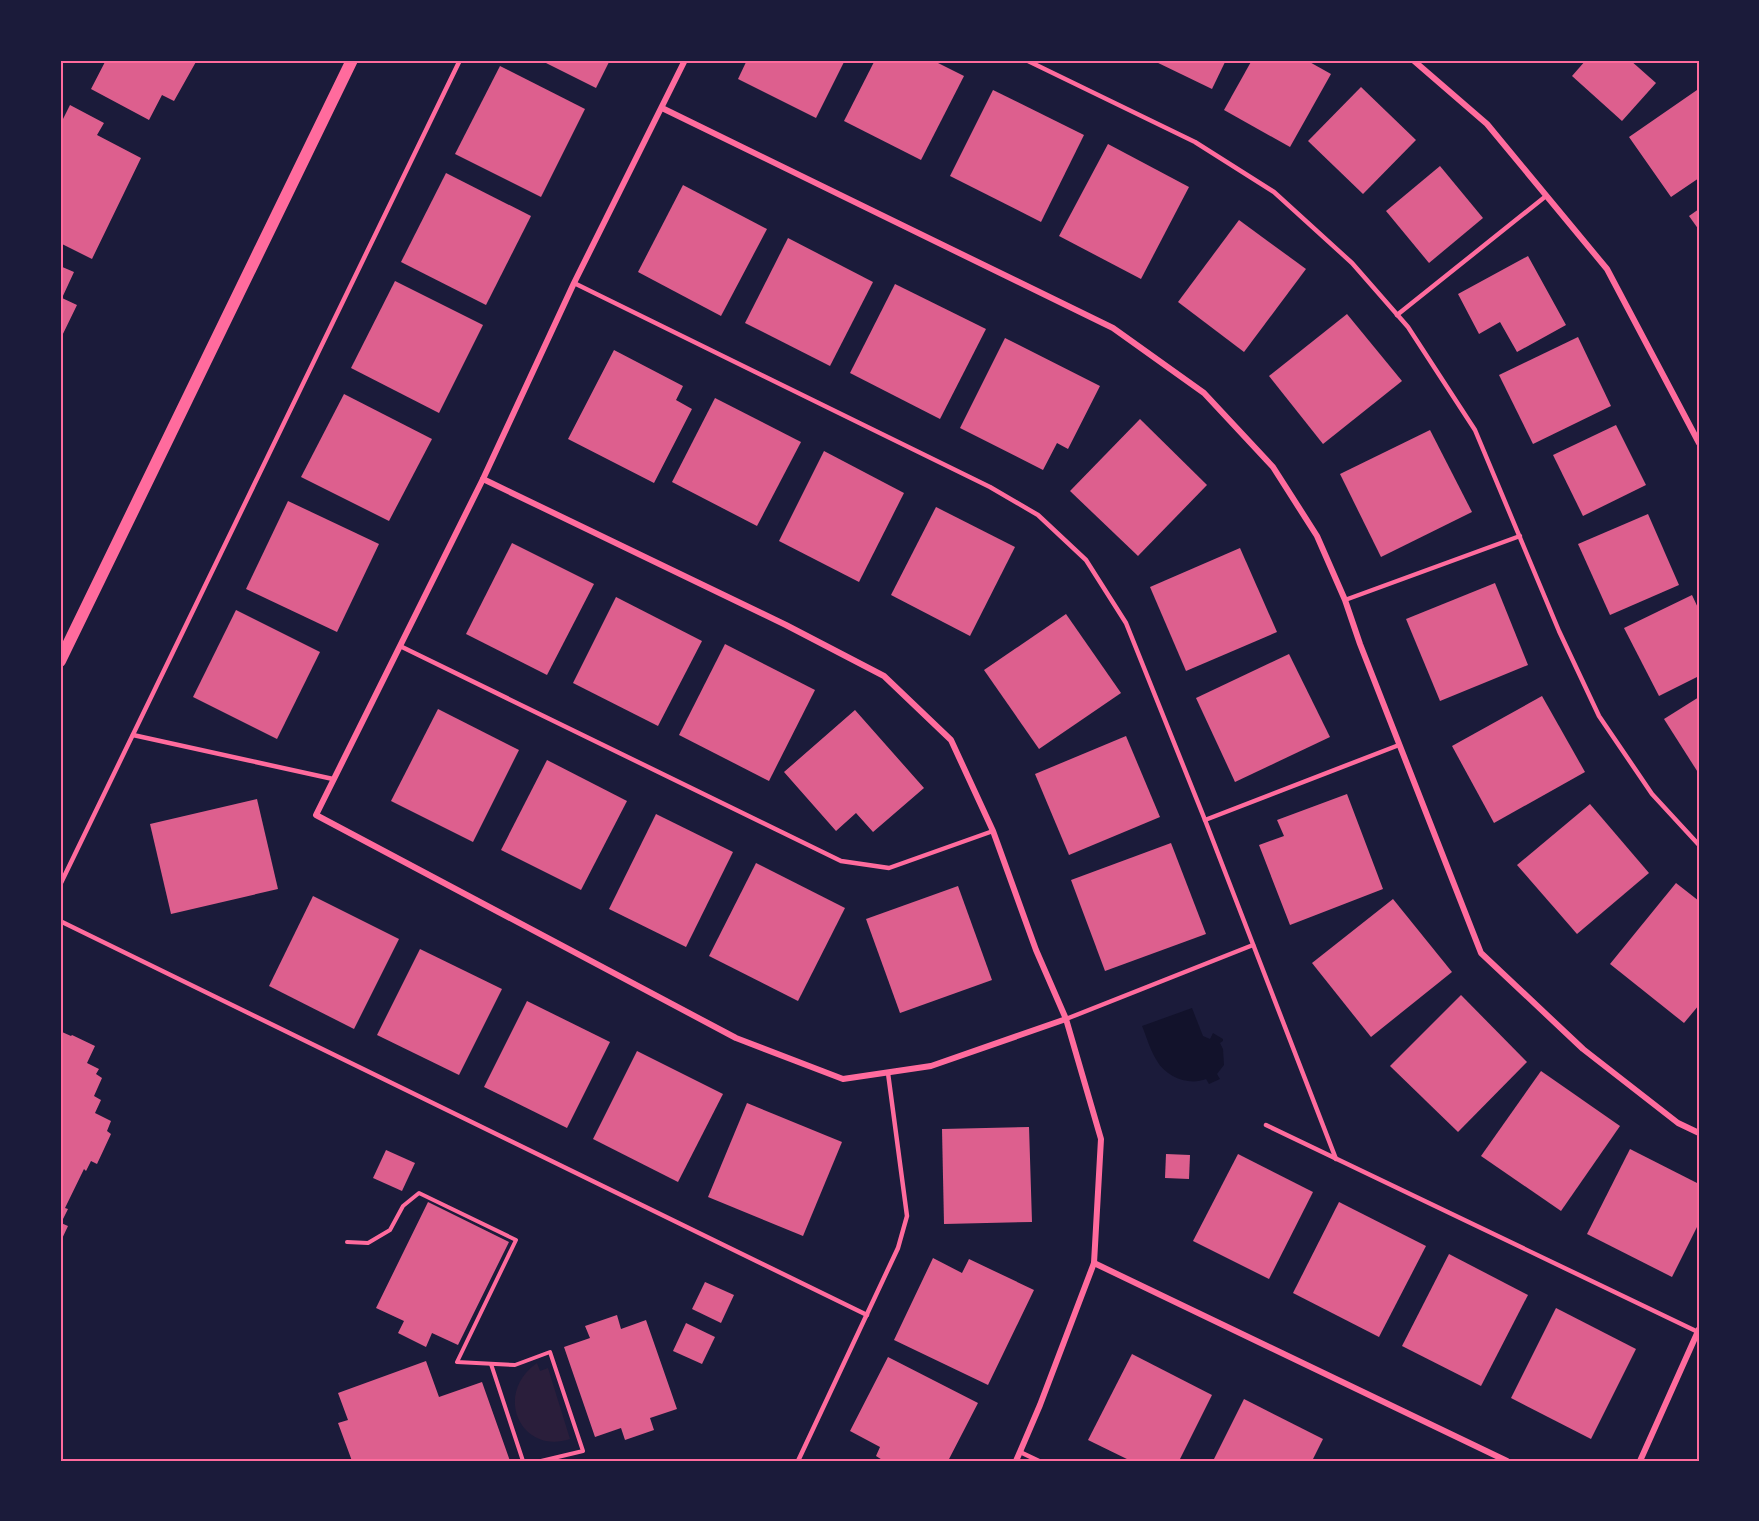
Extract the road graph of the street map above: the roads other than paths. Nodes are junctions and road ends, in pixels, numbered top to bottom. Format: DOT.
graph roads {
  1 [pos="352,60"];
  2 [pos="460,60"];
  3 [pos="685,60"];
  4 [pos="1026,60"];
  5 [pos="1413,60"];
  6 [pos="662,108"];
  7 [pos="1546,196"];
  8 [pos="573,283"];
  9 [pos="1397,315"];
  10 [pos="1699,442"];
  11 [pos="483,479"];
  12 [pos="1520,536"];
  13 [pos="1346,600"];
  14 [pos="400,646"];
  15 [pos="60,661"];
  16 [pos="132,735"];
  17 [pos="1399,745"];
  18 [pos="333,779"];
  19 [pos="1205,820"];
  20 [pos="993,831"];
  21 [pos="1699,845"];
  22 [pos="60,885"];
  23 [pos="60,921"];
  24 [pos="1253,945"];
  25 [pos="1066,1019"];
  26 [pos="888,1073"];
  27 [pos="1266,1125"];
  28 [pos="1699,1133"];
  29 [pos="1336,1159"];
  30 [pos="1094,1263"];
  31 [pos="867,1315"];
  32 [pos="1699,1330"];
  33 [pos="1020,1452"];
  34 [pos="798,1461"];
  35 [pos="1016,1461"];
  36 [pos="1039,1461"];
  37 [pos="1508,1461"];
  38 [pos="1640,1461"];
  1 -- 15 [label="main road"];
  2 -- 16 [label="lane"];
  3 -- 6 [label="street"];
  4 -- 9 [label="lane"];
  5 -- 7 [label="street"];
  6 -- 8 [label="street"];
  6 -- 13 [label="street"];
  7 -- 9 [label="lane"];
  7 -- 10 [label="street"];
  8 -- 11 [label="street"];
  8 -- 19 [label="lane"];
  9 -- 12 [label="lane"];
  11 -- 14 [label="street"];
  11 -- 20 [label="street"];
  12 -- 13 [label="lane"];
  12 -- 21 [label="lane"];
  13 -- 17 [label="street"];
  14 -- 18 [label="street"];
  14 -- 20 [label="lane"];
  16 -- 18 [label="lane"];
  16 -- 22 [label="lane"];
  17 -- 19 [label="lane"];
  17 -- 28 [label="street"];
  18 -- 26 [label="street"];
  19 -- 24 [label="lane"];
  20 -- 25 [label="street"];
  23 -- 31 [label="lane"];
  24 -- 25 [label="lane"];
  24 -- 29 [label="lane"];
  25 -- 26 [label="street"];
  25 -- 30 [label="street"];
  26 -- 31 [label="lane"];
  27 -- 29 [label="lane"];
  29 -- 32 [label="lane"];
  30 -- 33 [label="street"];
  30 -- 37 [label="street"];
  31 -- 34 [label="lane"];
  32 -- 38 [label="street"];
  33 -- 35 [label="street"];
  33 -- 36 [label="lane"];
}
